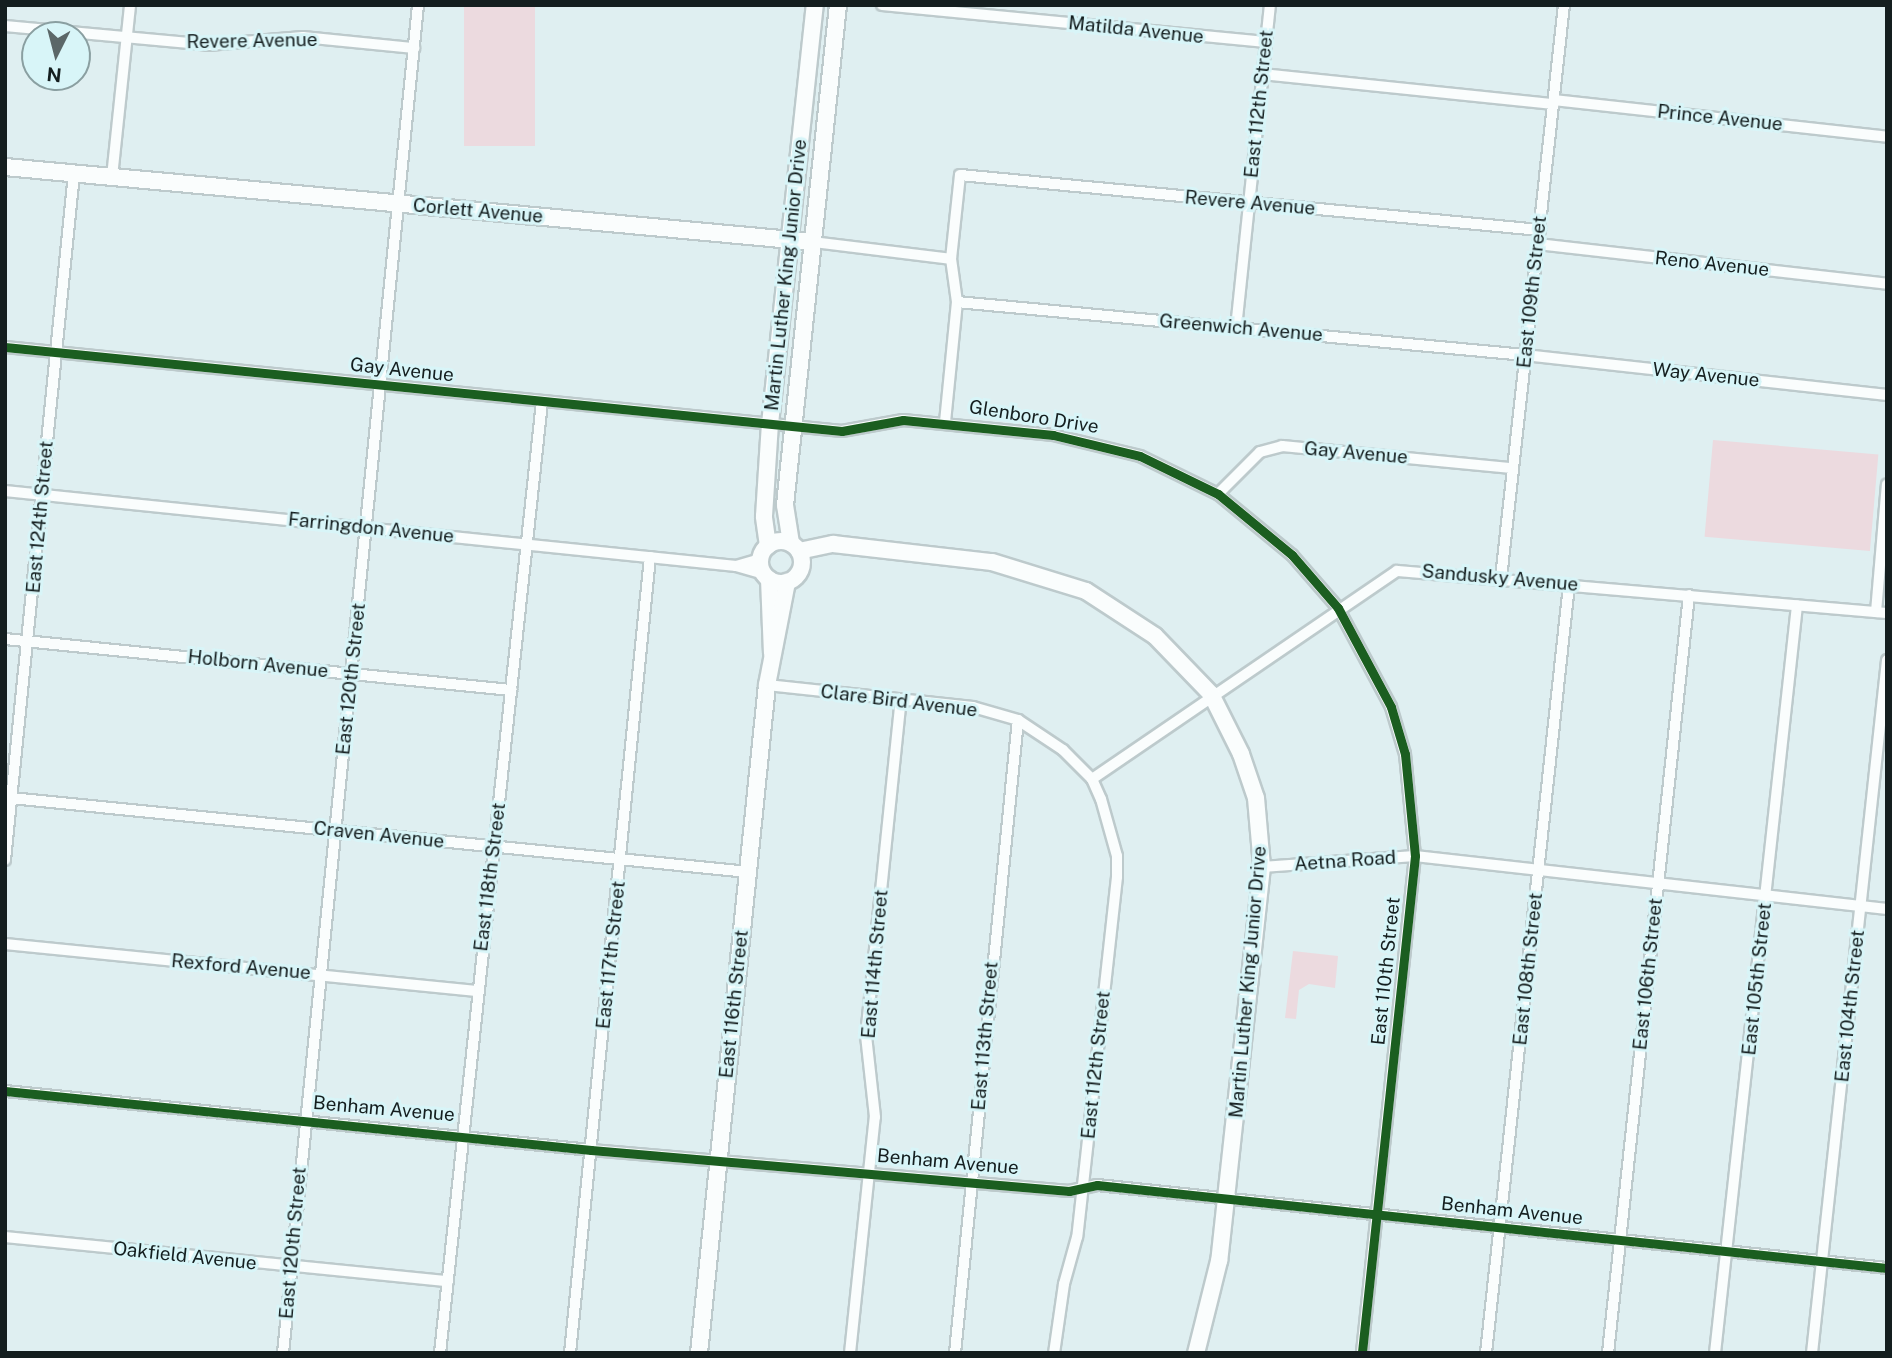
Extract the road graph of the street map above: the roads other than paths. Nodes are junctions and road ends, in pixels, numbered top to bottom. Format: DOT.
graph roads {
  1 [pos="131,5"];
  2 [pos="418,5"];
  3 [pos="815,5"];
  4 [pos="838,5"];
  5 [pos="882,5"];
  6 [pos="1270,5"];
  7 [pos="1564,5"];
  8 [pos="5,26"];
  9 [pos="127,38"];
  10 [pos="1266,42"];
  11 [pos="414,48"];
  12 [pos="1262,74"];
  13 [pos="1553,102"];
  14 [pos="1887,137"];
  15 [pos="5,167"];
  16 [pos="74,174"];
  17 [pos="112,177"];
  18 [pos="1248,202"];
  19 [pos="398,204"];
  20 [pos="1539,230"];
  21 [pos="791,240"];
  22 [pos="813,242"];
  23 [pos="1538,244"];
  24 [pos="951,259"];
  25 [pos="1887,284"];
  26 [pos="957,302"];
  27 [pos="1236,328"];
  28 [pos="5,347"];
  29 [pos="55,351"];
  30 [pos="1525,355"];
  31 [pos="382,385"];
  32 [pos="1887,395"];
  33 [pos="542,402"];
  34 [pos="945,422"];
  35 [pos="770,424"];
  36 [pos="795,427"];
  37 [pos="1512,468"];
  38 [pos="1887,484"];
  39 [pos="5,491"];
  40 [pos="42,494"];
  41 [pos="1218,494"];
  42 [pos="1886,502"];
  43 [pos="367,528"];
  44 [pos="525,545"];
  45 [pos="797,553"];
  46 [pos="650,558"];
  47 [pos="765,564"];
  48 [pos="1501,578"];
  49 [pos="787,582"];
  50 [pos="1569,585"];
  51 [pos="1689,595"];
  52 [pos="1797,605"];
  53 [pos="1338,608"];
  54 [pos="1881,612"];
  55 [pos="5,639"];
  56 [pos="28,641"];
  57 [pos="772,655"];
  58 [pos="1887,660"];
  59 [pos="352,674"];
  60 [pos="767,685"];
  61 [pos="511,690"];
  62 [pos="1211,694"];
  63 [pos="901,700"];
  64 [pos="1018,720"];
  65 [pos="1091,779"];
  66 [pos="9,785"];
  67 [pos="11,798"];
  68 [pos="335,830"];
  69 [pos="494,847"];
  70 [pos="1415,856"];
  71 [pos="621,859"];
  72 [pos="5,860"];
  73 [pos="1262,867"];
  74 [pos="748,872"];
  75 [pos="1539,872"];
  76 [pos="1658,884"];
  77 [pos="1767,896"];
  78 [pos="1861,906"];
  79 [pos="1887,909"];
  80 [pos="5,944"];
  81 [pos="320,974"];
  82 [pos="477,991"];
  83 [pos="5,1091"];
  84 [pos="305,1119"];
  85 [pos="463,1135"];
  86 [pos="591,1150"];
  87 [pos="717,1160"];
  88 [pos="869,1173"];
  89 [pos="972,1182"];
  90 [pos="1083,1187"];
  91 [pos="1227,1198"];
  92 [pos="1377,1214"];
  93 [pos="1499,1227"];
  94 [pos="5,1237"];
  95 [pos="1621,1240"];
  96 [pos="1726,1251"];
  97 [pos="1822,1260"];
  98 [pos="291,1268"];
  99 [pos="1887,1268"];
  100 [pos="448,1281"];
  101 [pos="283,1353"];
  102 [pos="440,1353"];
  103 [pos="570,1353"];
  104 [pos="699,1353"];
  105 [pos="850,1353"];
  106 [pos="955,1353"];
  107 [pos="1054,1353"];
  108 [pos="1196,1353"];
  109 [pos="1362,1353"];
  110 [pos="1486,1353"];
  111 [pos="1608,1353"];
  112 [pos="1715,1353"];
  113 [pos="1812,1353"];
  1 -- 9 [label="street"];
  2 -- 11 [label="street, East 120th Street"];
  3 -- 21 [label="main road, Martin Luther King Junior Drive"];
  4 -- 22 [label="main road, Martin Luther King Junior Drive"];
  5 -- 10 [label="street, Matilda Avenue"];
  6 -- 10 [label="street, East 112th Street"];
  7 -- 13 [label="street, East 109th Street"];
  8 -- 9 [label="street, Revere Avenue"];
  9 -- 11 [label="street, Revere Avenue"];
  9 -- 17 [label="street"];
  10 -- 12 [label="street, East 112th Street"];
  11 -- 19 [label="street, East 120th Street"];
  12 -- 13 [label="street, Prince Avenue"];
  12 -- 18 [label="street, East 112th Street"];
  13 -- 14 [label="street, Prince Avenue"];
  13 -- 20 [label="street, East 109th Street"];
  15 -- 16 [label="main road, Corlett Avenue"];
  16 -- 17 [label="main road, Corlett Avenue"];
  16 -- 29 [label="street, East 124th Street"];
  17 -- 19 [label="main road, Corlett Avenue"];
  18 -- 20 [label="street, Revere Avenue"];
  18 -- 24 [label="street, Revere Avenue"];
  18 -- 27 [label="street, East 112th Street"];
  19 -- 21 [label="main road, Corlett Avenue"];
  19 -- 31 [label="street, East 120th Street"];
  20 -- 23 [label="street, East 109th Street"];
  21 -- 22 [label="main road, Corlett Avenue"];
  21 -- 35 [label="main road, Martin Luther King Junior Drive"];
  22 -- 24 [label="street, Corlett Avenue"];
  22 -- 36 [label="main road, Martin Luther King Junior Drive"];
  23 -- 25 [label="street, Reno Avenue"];
  23 -- 30 [label="street, East 109th Street"];
  24 -- 26 [label="street"];
  26 -- 27 [label="street, Greenwich Avenue"];
  26 -- 34 [label="street"];
  27 -- 30 [label="street, Greenwich Avenue"];
  28 -- 29 [label="street, Gay Avenue"];
  29 -- 31 [label="street, Gay Avenue"];
  29 -- 40 [label="street, East 124th Street"];
  30 -- 32 [label="street, Way Avenue"];
  30 -- 37 [label="street, East 109th Street"];
  31 -- 33 [label="street, Gay Avenue"];
  31 -- 43 [label="street, East 120th Street"];
  33 -- 35 [label="street, Gay Avenue"];
  33 -- 44 [label="street, East 118th Street"];
  34 -- 36 [label="street, Glenboro Drive"];
  34 -- 41 [label="street, Glenboro Drive"];
  35 -- 36 [label="street, Gay Avenue"];
  35 -- 47 [label="main road, Martin Luther King Junior Drive"];
  36 -- 45 [label="main road, Martin Luther King Junior Drive"];
  37 -- 41 [label="street, Gay Avenue"];
  37 -- 48 [label="street, East 109th Street"];
  38 -- 42 [label="street"];
  39 -- 40 [label="street, Farringdon Avenue"];
  40 -- 43 [label="street, Farringdon Avenue"];
  40 -- 56 [label="street, East 124th Street"];
  41 -- 53 [label="street, Glenboro Drive"];
  42 -- 54 [label="street"];
  43 -- 44 [label="street, Farringdon Avenue"];
  43 -- 59 [label="street, East 120th Street"];
  44 -- 46 [label="street, Farringdon Avenue"];
  44 -- 61 [label="street, East 118th Street"];
  45 -- 47 [label="main road"];
  45 -- 49 [label="main road"];
  45 -- 62 [label="main road, Martin Luther King Junior Drive"];
  46 -- 47 [label="street, Farringdon Avenue"];
  46 -- 71 [label="street, East 117th Street"];
  47 -- 49 [label="main road"];
  47 -- 57 [label="main road, East 116th Street"];
  48 -- 50 [label="street, Sandusky Avenue"];
  48 -- 53 [label="street, Sandusky Avenue"];
  49 -- 57 [label="main road, East 116th Street"];
  50 -- 51 [label="street, Sandusky Avenue"];
  50 -- 75 [label="street, East 108th Street"];
  51 -- 52 [label="street, Sandusky Avenue"];
  51 -- 76 [label="street, East 106th Street"];
  52 -- 54 [label="street, Sandusky Avenue"];
  52 -- 77 [label="street, East 105th Street"];
  53 -- 62 [label="street, Sandusky Avenue"];
  53 -- 70 [label="street, East 110th Street"];
  55 -- 56 [label="street, Holborn Avenue"];
  56 -- 59 [label="street, Holborn Avenue"];
  56 -- 66 [label="street, East 124th Street"];
  57 -- 60 [label="main road, East 116th Street"];
  58 -- 78 [label="street, East 104th Street"];
  59 -- 61 [label="street, Holborn Avenue"];
  59 -- 68 [label="street, East 120th Street"];
  60 -- 63 [label="street, Clare Bird Avenue"];
  60 -- 74 [label="main road, East 116th Street"];
  61 -- 69 [label="street, East 118th Street"];
  62 -- 65 [label="street, Sandusky Avenue"];
  62 -- 73 [label="main road, Martin Luther King Junior Drive"];
  63 -- 64 [label="street, Clare Bird Avenue"];
  63 -- 88 [label="street, East 114th Street"];
  64 -- 65 [label="street, Clare Bird Avenue"];
  64 -- 89 [label="street, East 113th Street"];
  65 -- 90 [label="street, East 112th Street"];
  66 -- 67 [label="street, East 124th Street"];
  67 -- 68 [label="street, Craven Avenue"];
  67 -- 72 [label="street, East 124th Street"];
  68 -- 69 [label="street, Craven Avenue"];
  68 -- 81 [label="street, East 120th Street"];
  69 -- 71 [label="street, Craven Avenue"];
  69 -- 82 [label="street, East 118th Street"];
  70 -- 73 [label="street, Aetna Road"];
  70 -- 75 [label="street, Aetna Road"];
  70 -- 92 [label="street, East 110th Street"];
  71 -- 74 [label="street, Craven Avenue"];
  71 -- 86 [label="street, East 117th Street"];
  73 -- 91 [label="main road, Martin Luther King Junior Drive"];
  74 -- 87 [label="main road, East 116th Street"];
  75 -- 76 [label="street, Aetna Road"];
  75 -- 93 [label="street, East 108th Street"];
  76 -- 77 [label="street, Aetna Road"];
  76 -- 95 [label="street, East 106th Street"];
  77 -- 78 [label="street, Aetna Road"];
  77 -- 96 [label="street, East 105th Street"];
  78 -- 79 [label="street, Aetna Road"];
  78 -- 97 [label="street, East 104th Street"];
  80 -- 81 [label="street, Rexford Avenue"];
  81 -- 82 [label="street, Rexford Avenue"];
  81 -- 84 [label="street, East 120th Street"];
  82 -- 85 [label="street, East 118th Street"];
  83 -- 84 [label="street, Benham Avenue"];
  84 -- 85 [label="street, Benham Avenue"];
  84 -- 98 [label="street, East 120th Street"];
  85 -- 86 [label="street, Benham Avenue"];
  85 -- 100 [label="street, East 118th Street"];
  86 -- 87 [label="street, Benham Avenue"];
  86 -- 103 [label="street, East 117th Street"];
  87 -- 88 [label="street, Benham Avenue"];
  87 -- 104 [label="main road, East 116th Street"];
  88 -- 89 [label="street, Benham Avenue"];
  88 -- 105 [label="street, East 114th Street"];
  89 -- 90 [label="street, Benham Avenue"];
  89 -- 106 [label="street, East 113th Street"];
  90 -- 91 [label="street, Benham Avenue"];
  90 -- 107 [label="street, East 112th Street"];
  91 -- 92 [label="street, Benham Avenue"];
  91 -- 108 [label="main road, Martin Luther King Junior Drive"];
  92 -- 93 [label="street, Benham Avenue"];
  92 -- 109 [label="street, East 110th Street"];
  93 -- 95 [label="street, Benham Avenue"];
  93 -- 110 [label="street, East 108th Street"];
  94 -- 98 [label="street, Oakfield Avenue"];
  95 -- 96 [label="street, Benham Avenue"];
  95 -- 111 [label="street, East 106th Street"];
  96 -- 97 [label="street, Benham Avenue"];
  96 -- 112 [label="street, East 105th Street"];
  97 -- 99 [label="street, Benham Avenue"];
  97 -- 113 [label="street, East 104th Street"];
  98 -- 100 [label="street, Oakfield Avenue"];
  98 -- 101 [label="street, East 120th Street"];
  100 -- 102 [label="street, East 118th Street"];
}
